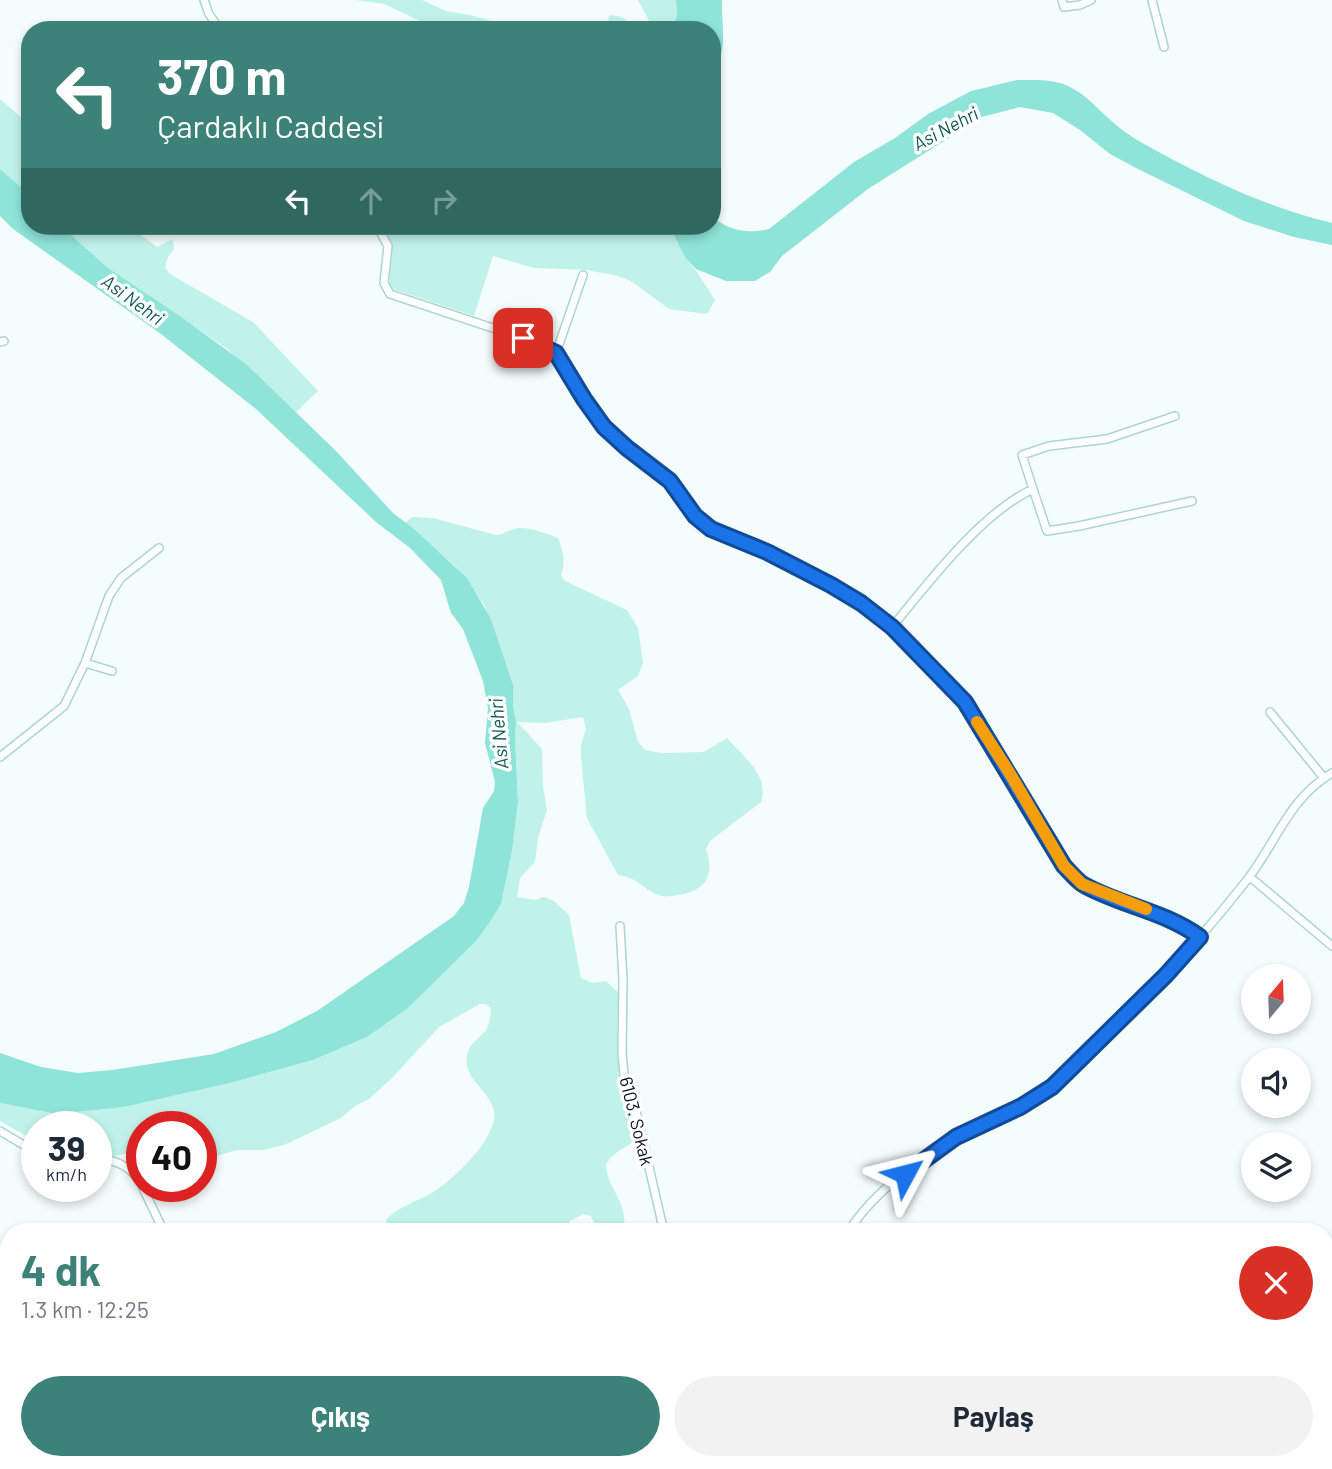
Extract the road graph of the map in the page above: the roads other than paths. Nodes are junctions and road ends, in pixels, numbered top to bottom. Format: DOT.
graph roads {
  1 [pos="204,0"];
  2 [pos="1062,0"];
  3 [pos="1091,0"];
  4 [pos="1152,0"];
  5 [pos="214,21"];
  6 [pos="1164,47"];
  7 [pos="382,235"];
  8 [pos="583,275"];
  9 [pos="556,353"];
  10 [pos="1175,416"];
  11 [pos="1033,489"];
  12 [pos="1192,501"];
  13 [pos="159,548"];
  14 [pos="892,627"];
  15 [pos="85,663"];
  16 [pos="112,671"];
  17 [pos="1270,712"];
  18 [pos="0,757"];
  19 [pos="1332,773"];
  20 [pos="1324,778"];
  21 [pos="1250,877"];
  22 [pos="620,926"];
  23 [pos="1200,937"];
  24 [pos="1332,946"];
  25 [pos="0,1131"];
  26 [pos="21,1143"];
  27 [pos="150,1202"];
  28 [pos="160,1223"];
  29 [pos="662,1223"];
  30 [pos="855,1223"];
  1 -- 5 [label="street"];
  2 -- 3 [label="street"];
  4 -- 6 [label="street"];
  7 -- 9 [label="street"];
  8 -- 9 [label="street"];
  9 -- 14 [label="street"];
  10 -- 11 [label="street"];
  11 -- 12 [label="street"];
  11 -- 14 [label="street"];
  13 -- 15 [label="street"];
  14 -- 23 [label="street"];
  15 -- 16 [label="street"];
  15 -- 18 [label="street"];
  17 -- 20 [label="street"];
  19 -- 20 [label="street"];
  20 -- 21 [label="street"];
  21 -- 23 [label="street"];
  21 -- 24 [label="street"];
  22 -- 29 [label="street, 6103. Sokak"];
  23 -- 30 [label="street"];
  25 -- 26 [label="street"];
  27 -- 28 [label="street"];
}
